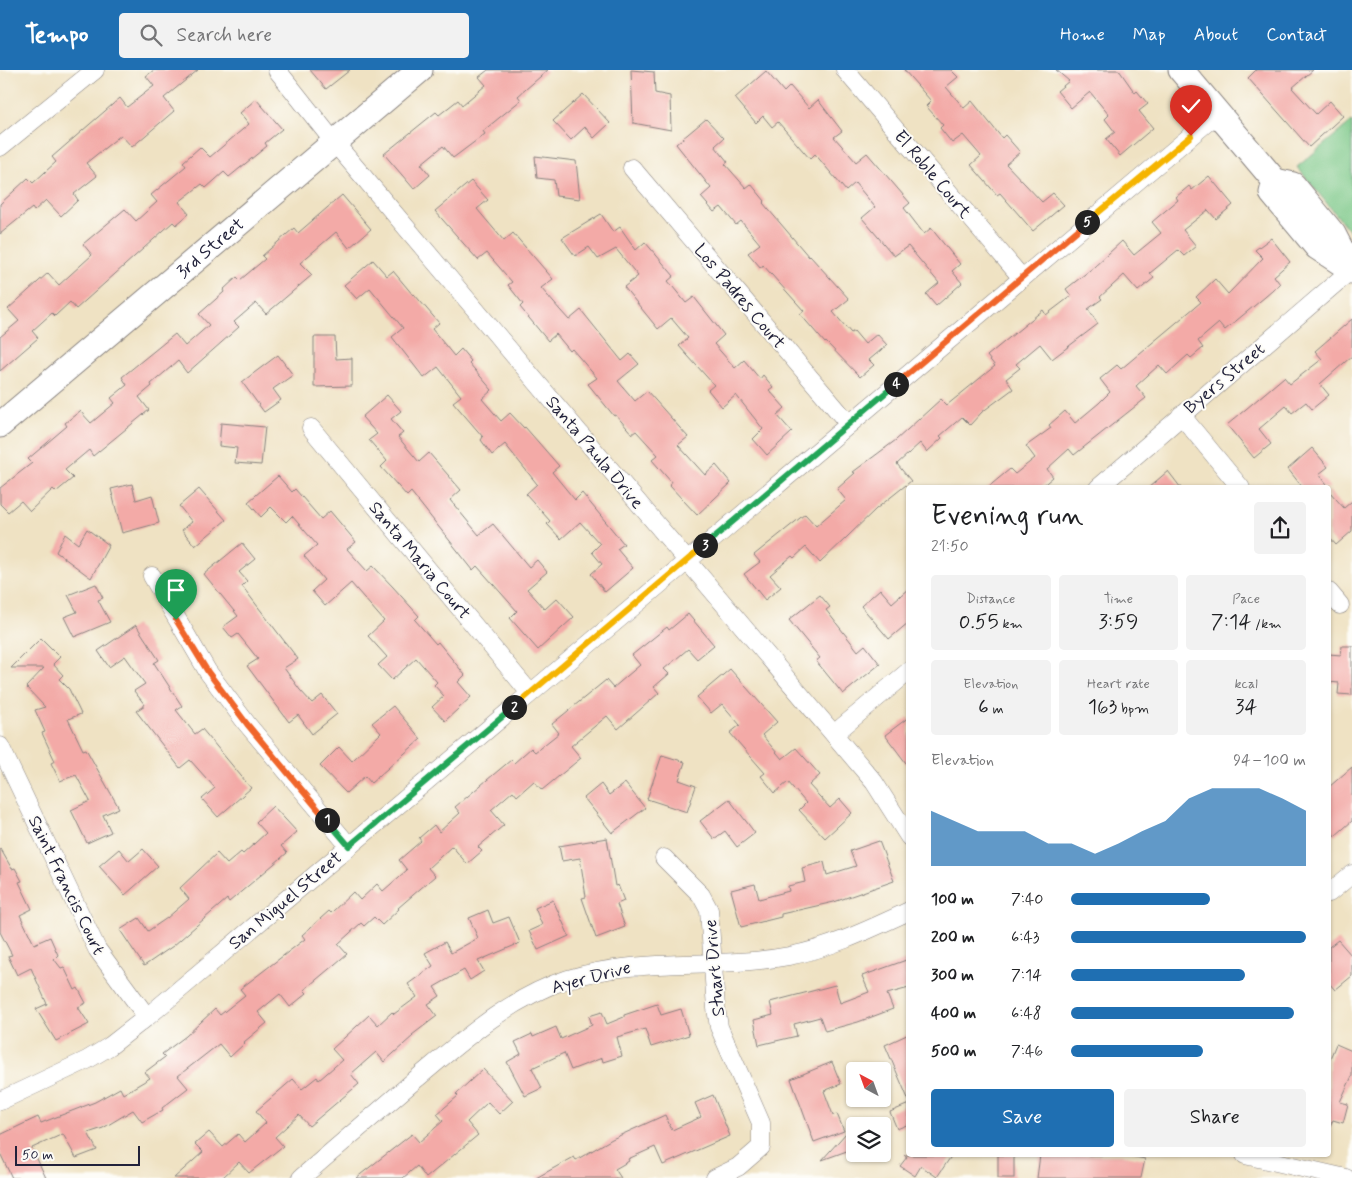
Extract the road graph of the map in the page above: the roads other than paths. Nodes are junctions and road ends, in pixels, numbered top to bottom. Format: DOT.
graph roads {
  1 [pos="95,70"];
  2 [pos="277,70"];
  3 [pos="420,70"];
  4 [pos="844,70"];
  5 [pos="1181,70"];
  6 [pos="1218,113"];
  7 [pos="334,142"];
  8 [pos="0,147"];
  9 [pos="632,168"];
  10 [pos="1351,271"];
  11 [pos="1021,277"];
  12 [pos="1181,415"];
  13 [pos="849,424"];
  14 [pos="0,425"];
  15 [pos="311,428"];
  16 [pos="1101,485"];
  17 [pos="1239,485"];
  18 [pos="687,561"];
  19 [pos="152,576"];
  20 [pos="906,674"];
  21 [pos="530,693"];
  22 [pos="834,734"];
  23 [pos="0,746"];
  24 [pos="906,832"];
  25 [pos="349,846"];
  26 [pos="664,858"];
  27 [pos="1352,874"];
  28 [pos="1331,892"];
  29 [pos="906,912"];
  30 [pos="713,962"];
  31 [pos="147,1017"];
  32 [pos="0,1101"];
  33 [pos="1254,1157"];
  34 [pos="300,1178"];
  35 [pos="715,1178"];
  36 [pos="1346,1178"];
  1 -- 8 [label="street"];
  2 -- 7 [label="street, Santa Paula Drive"];
  3 -- 7 [label="street, 3rd Street"];
  4 -- 11 [label="street, El Roble Court"];
  5 -- 6 [label="street"];
  6 -- 10 [label="street"];
  6 -- 11 [label="street, San Miguel Street"];
  7 -- 14 [label="street, 3rd Street"];
  7 -- 18 [label="street, Santa Paula Drive"];
  9 -- 13 [label="street, Los Padres Court"];
  10 -- 12 [label="street, Byers Street"];
  11 -- 13 [label="street, San Miguel Street"];
  12 -- 16 [label="street, Byers Street"];
  12 -- 17 [label="street"];
  13 -- 18 [label="street, San Miguel Street"];
  15 -- 21 [label="street, Santa Maria Court"];
  18 -- 21 [label="street, San Miguel Street"];
  18 -- 22 [label="street, Santa Paula Drive"];
  19 -- 25 [label="street"];
  20 -- 22 [label="street"];
  21 -- 25 [label="street, San Miguel Street"];
  22 -- 24 [label="street, Santa Paula Drive"];
  23 -- 31 [label="street, Saint Francis Court"];
  25 -- 31 [label="street, San Miguel Street"];
  26 -- 30 [label="street, Stuart Drive"];
  27 -- 28 [label="street"];
  29 -- 30 [label="street, Ayer Drive"];
  30 -- 34 [label="street, Ayer Drive"];
  30 -- 35 [label="street, Stuart Drive"];
  31 -- 32 [label="street, San Miguel Street"];
  33 -- 36 [label="street"];
}
